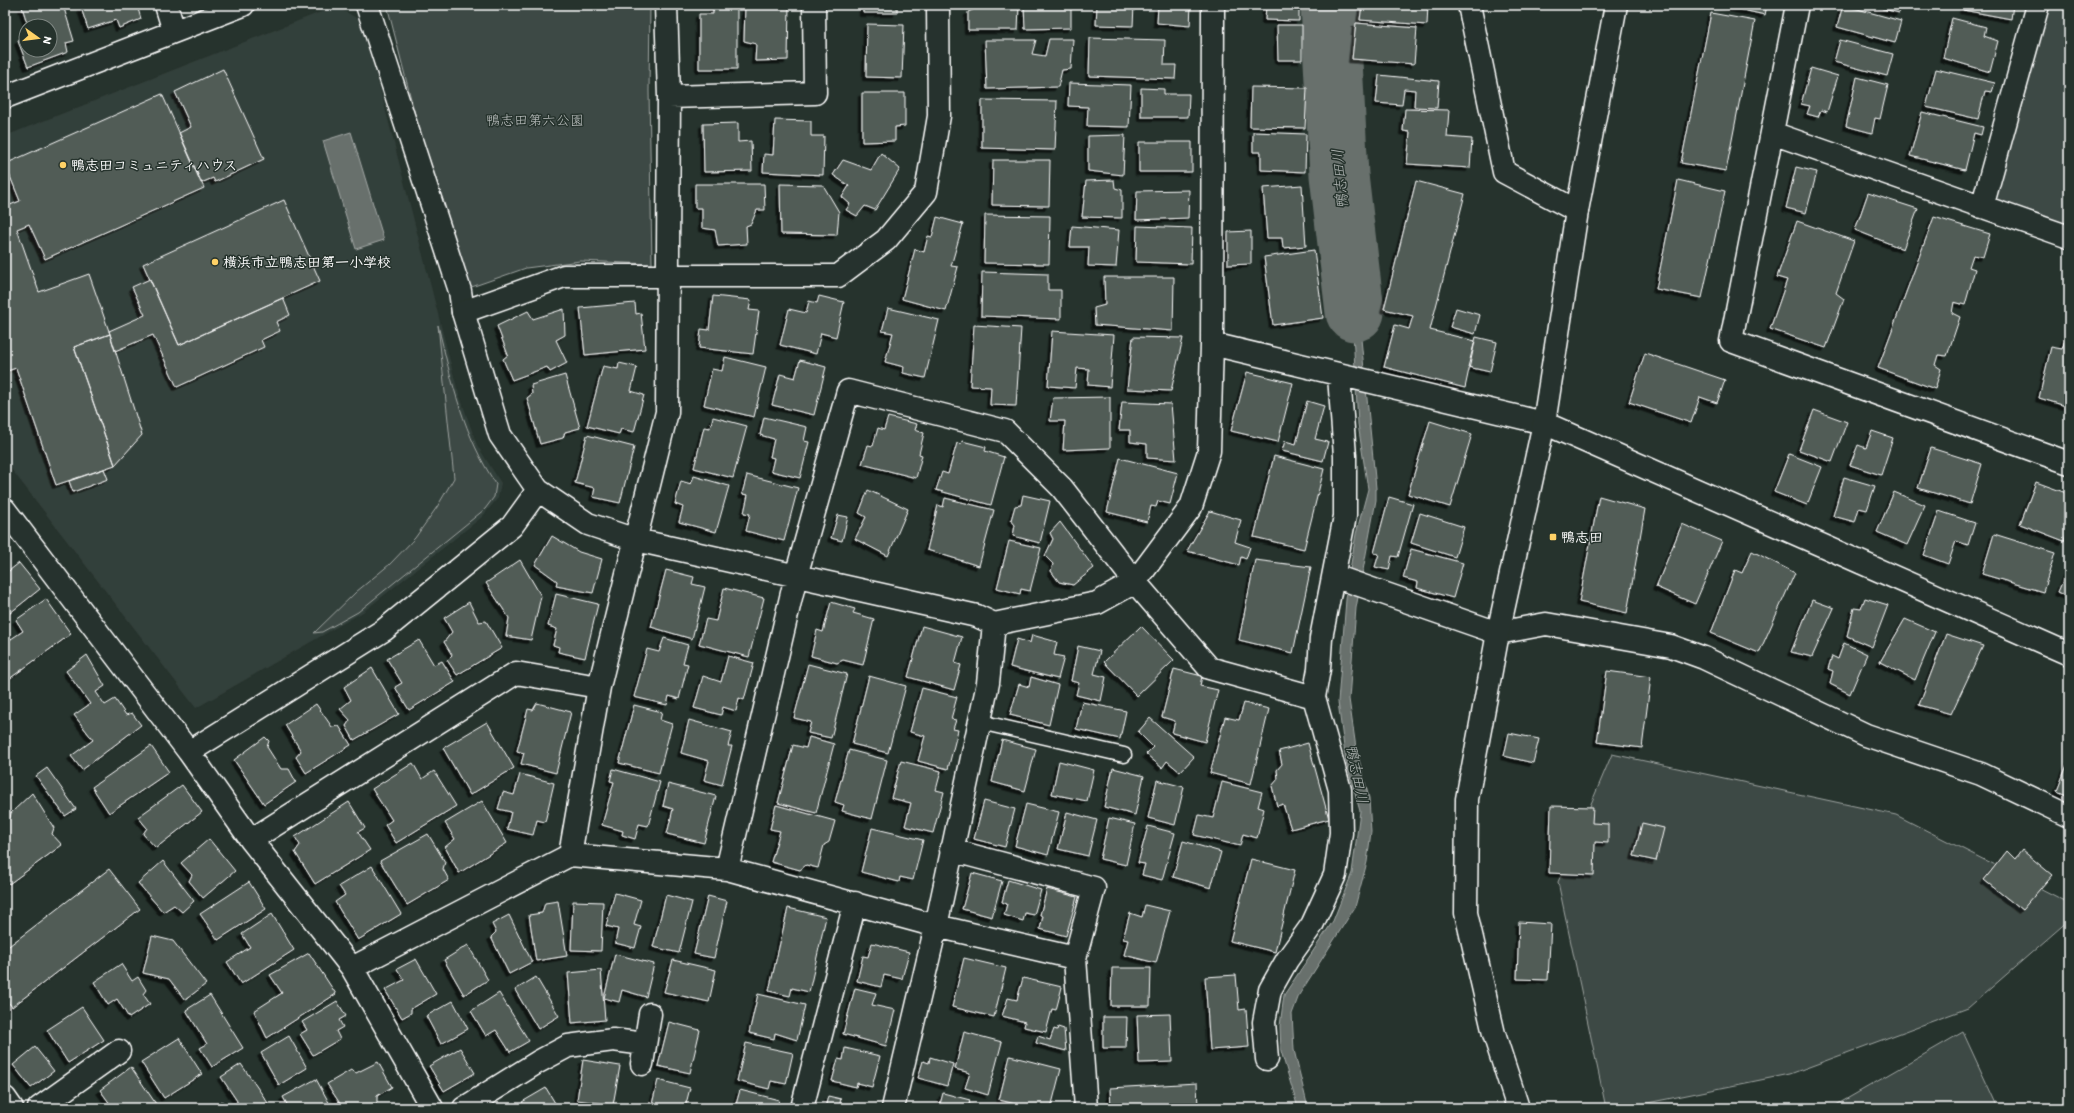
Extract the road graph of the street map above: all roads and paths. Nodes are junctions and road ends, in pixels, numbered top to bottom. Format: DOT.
graph roads {
  1 [pos="166,5"];
  2 [pos="243,5"];
  3 [pos="368,5"];
  4 [pos="666,5"];
  5 [pos="814,5"];
  6 [pos="938,5"];
  7 [pos="1213,5"];
  8 [pos="1469,5"];
  9 [pos="1616,5"];
  10 [pos="1797,5"];
  11 [pos="2038,5"];
  12 [pos="174,31"];
  13 [pos="5,97"];
  14 [pos="669,97"];
  15 [pos="1772,133"];
  16 [pos="1982,207"];
  17 [pos="1577,211"];
  18 [pos="2069,237"];
  19 [pos="667,276"];
  20 [pos="463,312"];
  21 [pos="1212,344"];
  22 [pos="1339,376"];
  23 [pos="1544,423"];
  24 [pos="2069,464"];
  25 [pos="538,490"];
  26 [pos="5,510"];
  27 [pos="636,540"];
  28 [pos="796,576"];
  29 [pos="1337,578"];
  30 [pos="1136,582"];
  31 [pos="994,624"];
  32 [pos="1498,633"];
  33 [pos="2069,654"];
  34 [pos="599,687"];
  35 [pos="1314,697"];
  36 [pos="980,722"];
  37 [pos="189,752"];
  38 [pos="1124,755"];
  39 [pos="2069,816"];
  40 [pos="251,840"];
  41 [pos="951,850"];
  42 [pos="570,855"];
  43 [pos="727,869"];
  44 [pos="855,903"];
  45 [pos="936,926"];
  46 [pos="1075,958"];
  47 [pos="352,968"];
  48 [pos="650,1014"];
  49 [pos="119,1051"];
  50 [pos="1267,1060"];
  51 [pos="5,1098"];
  52 [pos="12,1108"];
  53 [pos="39,1108"];
  54 [pos="432,1108"];
  55 [pos="464,1108"];
  56 [pos="802,1108"];
  57 [pos="893,1108"];
  58 [pos="1086,1108"];
  59 [pos="1518,1108"];
  1 -- 12 [label="street"];
  2 -- 12 [label="street"];
  3 -- 20 [label="street"];
  4 -- 14 [label="street"];
  5 -- 14 [label="street"];
  6 -- 19 [label="street"];
  7 -- 21 [label="street"];
  8 -- 17 [label="street"];
  9 -- 17 [label="street"];
  10 -- 15 [label="street"];
  11 -- 16 [label="street"];
  12 -- 13 [label="street"];
  14 -- 19 [label="street"];
  15 -- 16 [label="street"];
  15 -- 24 [label="street"];
  16 -- 18 [label="street"];
  17 -- 23 [label="street"];
  19 -- 20 [label="street"];
  19 -- 27 [label="street"];
  20 -- 25 [label="street"];
  21 -- 22 [label="street"];
  21 -- 30 [label="street"];
  22 -- 23 [label="street"];
  22 -- 29 [label="street"];
  23 -- 32 [label="street"];
  23 -- 33 [label="street"];
  25 -- 27 [label="street"];
  25 -- 37 [label="street"];
  26 -- 37 [label="street"];
  27 -- 28 [label="street"];
  27 -- 34 [label="street"];
  28 -- 30 [label="street"];
  28 -- 31 [label="street"];
  28 -- 43 [label="street"];
  29 -- 32 [label="street"];
  29 -- 35 [label="street"];
  30 -- 31 [label="street"];
  30 -- 35 [label="street"];
  31 -- 36 [label="street"];
  32 -- 39 [label="street"];
  32 -- 59 [label="street"];
  34 -- 40 [label="street"];
  34 -- 42 [label="street"];
  35 -- 50 [label="street"];
  36 -- 38 [label="lane"];
  36 -- 41 [label="street"];
  37 -- 40 [label="street"];
  40 -- 47 [label="street"];
  41 -- 45 [label="street"];
  41 -- 46 [label="street"];
  42 -- 43 [label="street"];
  42 -- 47 [label="street"];
  43 -- 44 [label="street"];
  44 -- 45 [label="street"];
  44 -- 56 [label="street"];
  45 -- 46 [label="street"];
  45 -- 57 [label="street"];
  46 -- 58 [label="street"];
  47 -- 54 [label="street"];
  48 -- 55 [label="street"];
  49 -- 53 [label="street"];
  51 -- 52 [label="street"];
}
